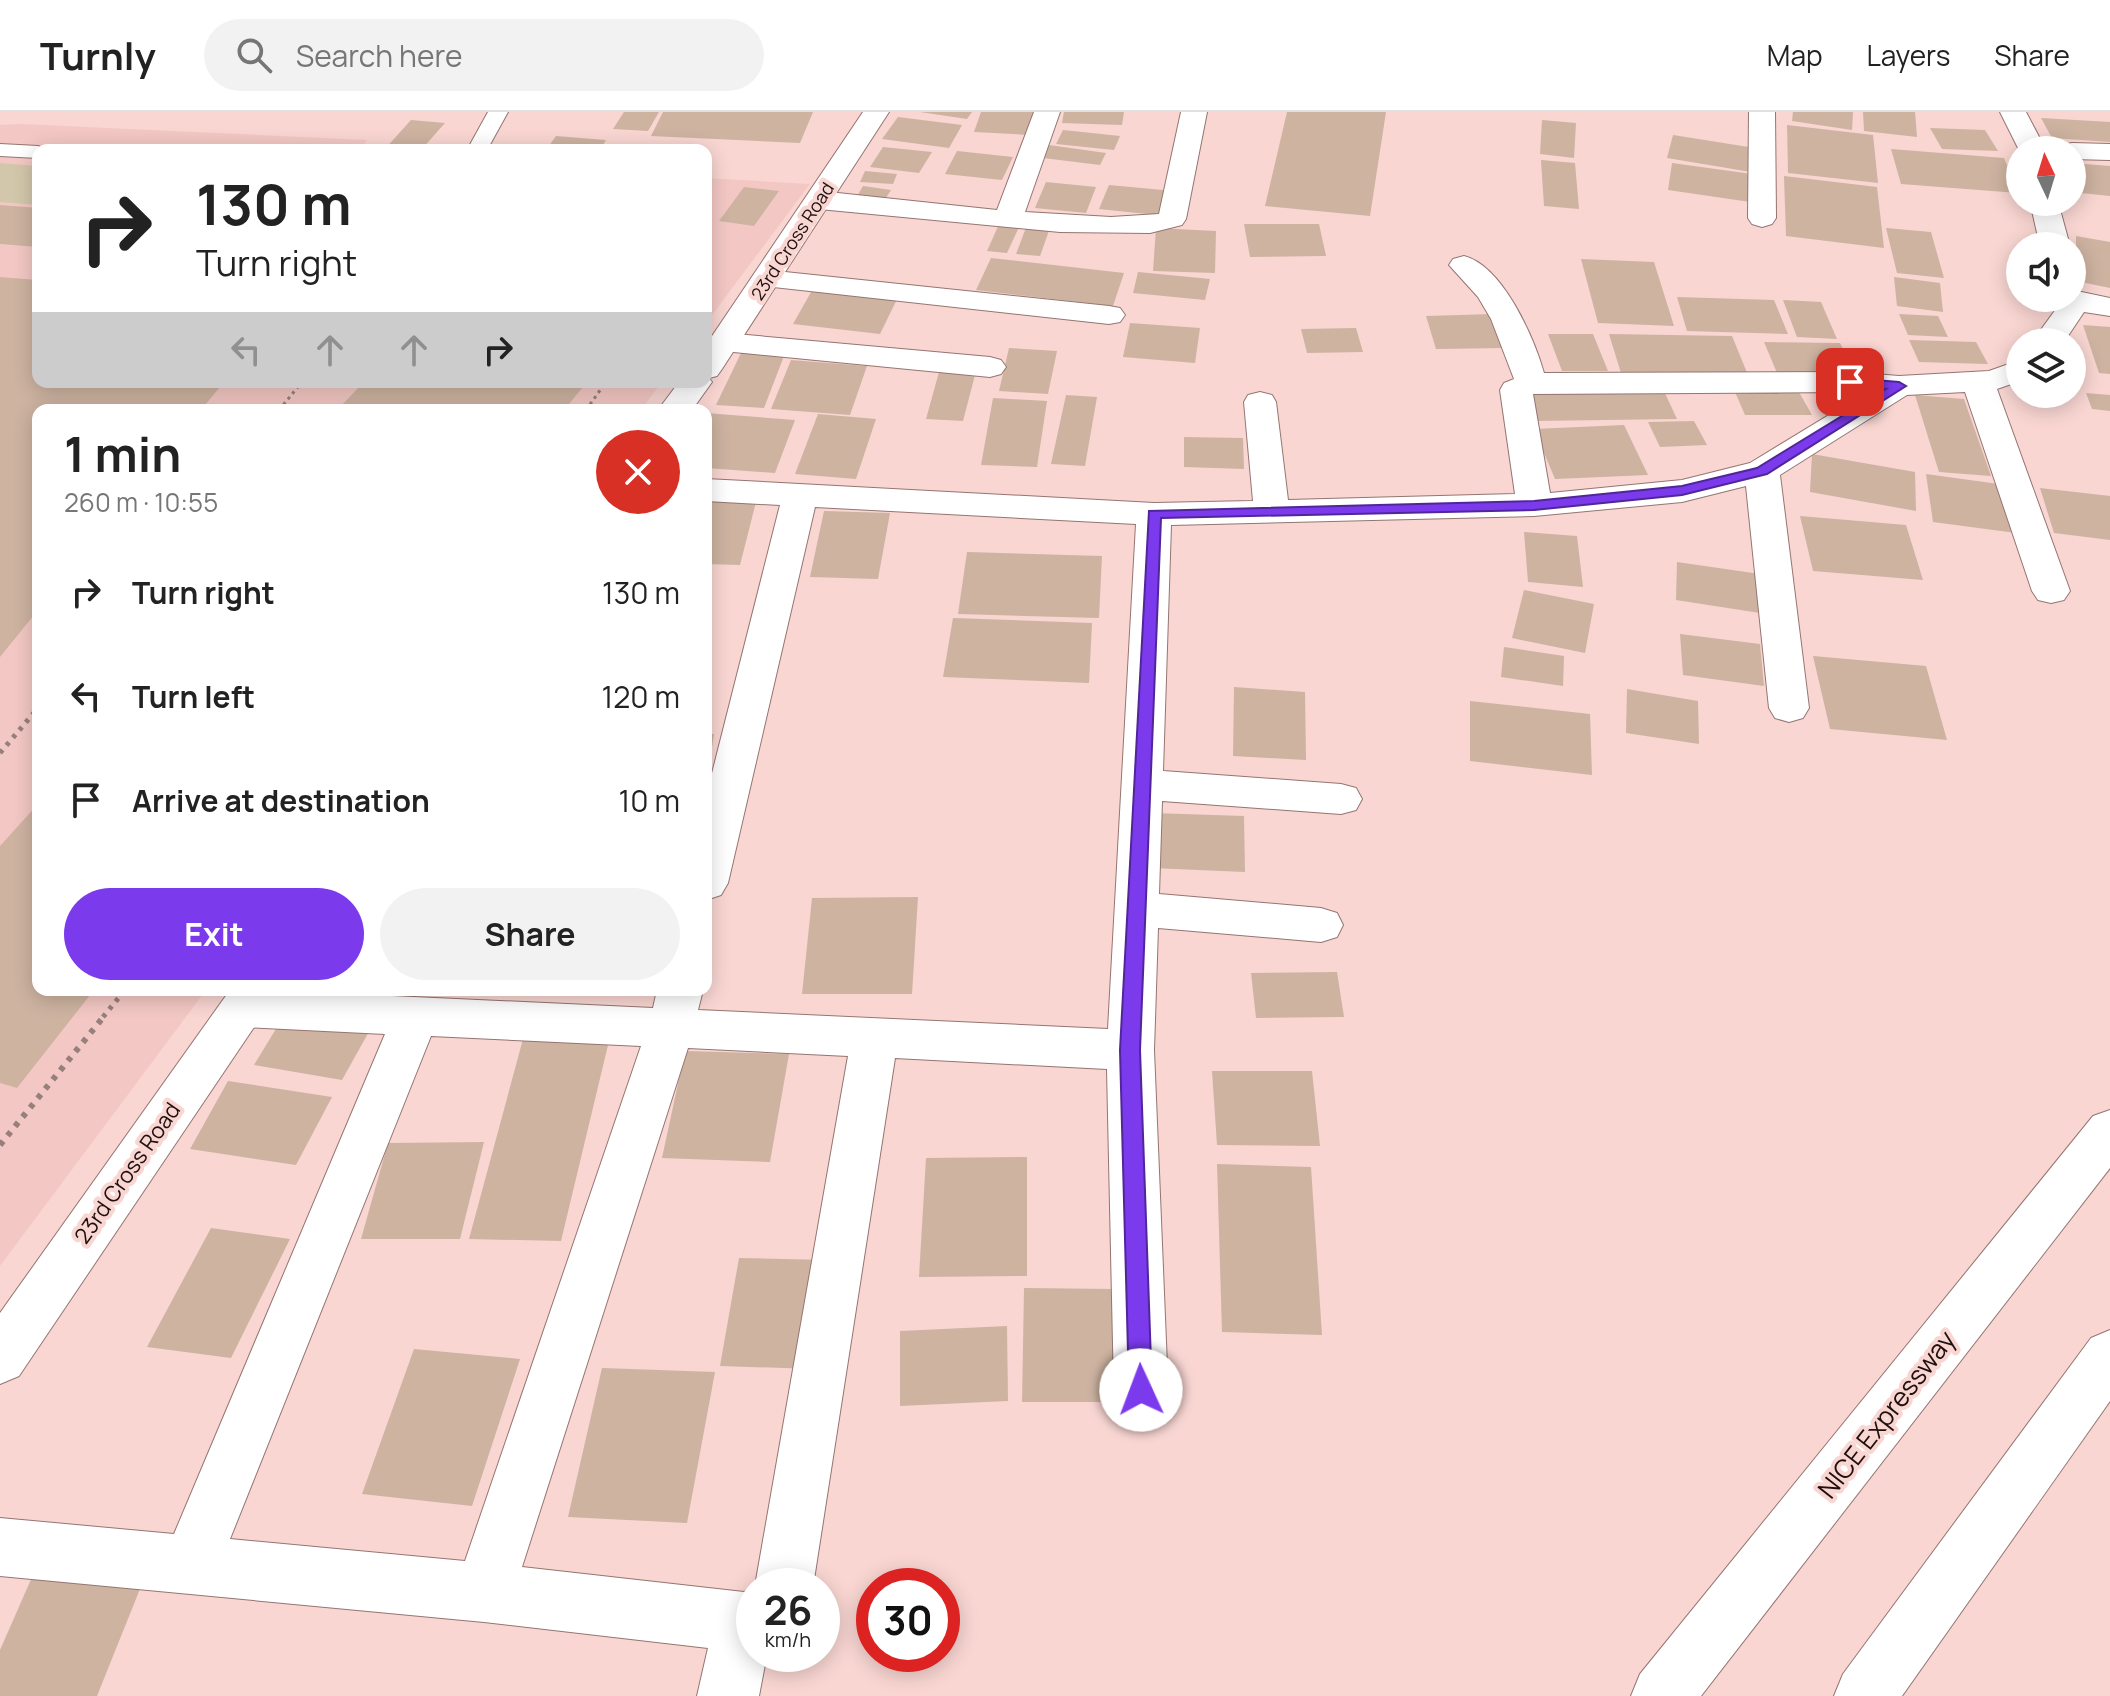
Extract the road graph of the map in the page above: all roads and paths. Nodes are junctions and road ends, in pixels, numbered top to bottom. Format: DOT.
graph roads {
  1 [pos="498,112"];
  2 [pos="876,112"];
  3 [pos="1047,112"];
  4 [pos="1194,112"];
  5 [pos="1762,112"];
  6 [pos="2013,112"];
  7 [pos="2025,136"];
  8 [pos="480,144"];
  9 [pos="0,150"];
  10 [pos="2086,151"];
  11 [pos="32,152"];
  12 [pos="2110,152"];
  13 [pos="819,200"];
  14 [pos="1009,218"];
  15 [pos="1762,218"];
  16 [pos="1464,265"];
  17 [pos="766,279"];
  18 [pos="2086,303"];
  19 [pos="2110,307"];
  20 [pos="1109,315"];
  21 [pos="715,356"];
  22 [pos="990,367"];
  23 [pos="2006,375"];
  24 [pos="1978,381"];
  25 [pos="1531,383"];
  26 [pos="1899,386"];
  27 [pos="297,388"];
  28 [pos="1260,402"];
  29 [pos="284,404"];
  30 [pos="1762,471"];
  31 [pos="712,490"];
  32 [pos="800,494"];
  33 [pos="1534,505"];
  34 [pos="1272,511"];
  35 [pos="1154,514"];
  36 [pos="2051,591"];
  37 [pos="1789,708"];
  38 [pos="32,715"];
  39 [pos="0,753"];
  40 [pos="1141,784"];
  41 [pos="1341,799"];
  42 [pos="712,858"];
  43 [pos="1135,909"];
  44 [pos="1321,925"];
  45 [pos="120,996"];
  46 [pos="250,999"];
  47 [pos="676,1009"];
  48 [pos="416,1015"];
  49 [pos="875,1038"];
  50 [pos="1130,1050"];
  51 [pos="2110,1131"];
  52 [pos="0,1145"];
  53 [pos="2110,1356"];
  54 [pos="0,1358"];
  55 [pos="1141,1390"];
  56 [pos="0,1547"];
  57 [pos="190,1565"];
  58 [pos="769,1568"];
  59 [pos="484,1592"];
  60 [pos="736,1607"];
  61 [pos="737,1672"];
  62 [pos="728,1696"];
  63 [pos="1662,1696"];
  64 [pos="1865,1696"];
  1 -- 8 [label="lane"];
  2 -- 13 [label="main road, 23rd Cross Road"];
  3 -- 14 [label="main road"];
  4 -- 14 [label="main road"];
  5 -- 15 [label="main road"];
  6 -- 7 [label="main road"];
  9 -- 11 [label="lane"];
  10 -- 12 [label="main road"];
  13 -- 14 [label="main road"];
  13 -- 17 [label="main road, 23rd Cross Road"];
  16 -- 25 [label="main road"];
  17 -- 20 [label="main road"];
  17 -- 21 [label="main road, 23rd Cross Road"];
  18 -- 19 [label="main road"];
  21 -- 22 [label="main road"];
  23 -- 24 [label="main road"];
  24 -- 26 [label="main road"];
  24 -- 36 [label="main road"];
  25 -- 26 [label="main road"];
  25 -- 33 [label="main road"];
  26 -- 30 [label="main road"];
  27 -- 29 [label="path"];
  28 -- 34 [label="main road"];
  30 -- 33 [label="main road"];
  30 -- 37 [label="main road"];
  31 -- 32 [label="main road"];
  32 -- 35 [label="main road"];
  32 -- 42 [label="main road"];
  33 -- 34 [label="main road"];
  34 -- 35 [label="main road"];
  35 -- 40 [label="main road"];
  38 -- 39 [label="path"];
  40 -- 41 [label="main road"];
  40 -- 43 [label="main road"];
  43 -- 44 [label="main road"];
  43 -- 50 [label="main road"];
  45 -- 52 [label="path"];
  46 -- 48 [label="main road"];
  46 -- 54 [label="main road, 23rd Cross Road"];
  47 -- 48 [label="main road"];
  47 -- 49 [label="main road"];
  47 -- 59 [label="main road"];
  48 -- 57 [label="main road"];
  49 -- 50 [label="main road"];
  49 -- 58 [label="main road"];
  50 -- 55 [label="main road"];
  51 -- 63 [label="main road, NICE Expressway"];
  53 -- 64 [label="main road"];
  56 -- 57 [label="main road"];
  57 -- 59 [label="main road"];
  59 -- 60 [label="main road"];
  61 -- 62 [label="main road"];
}
